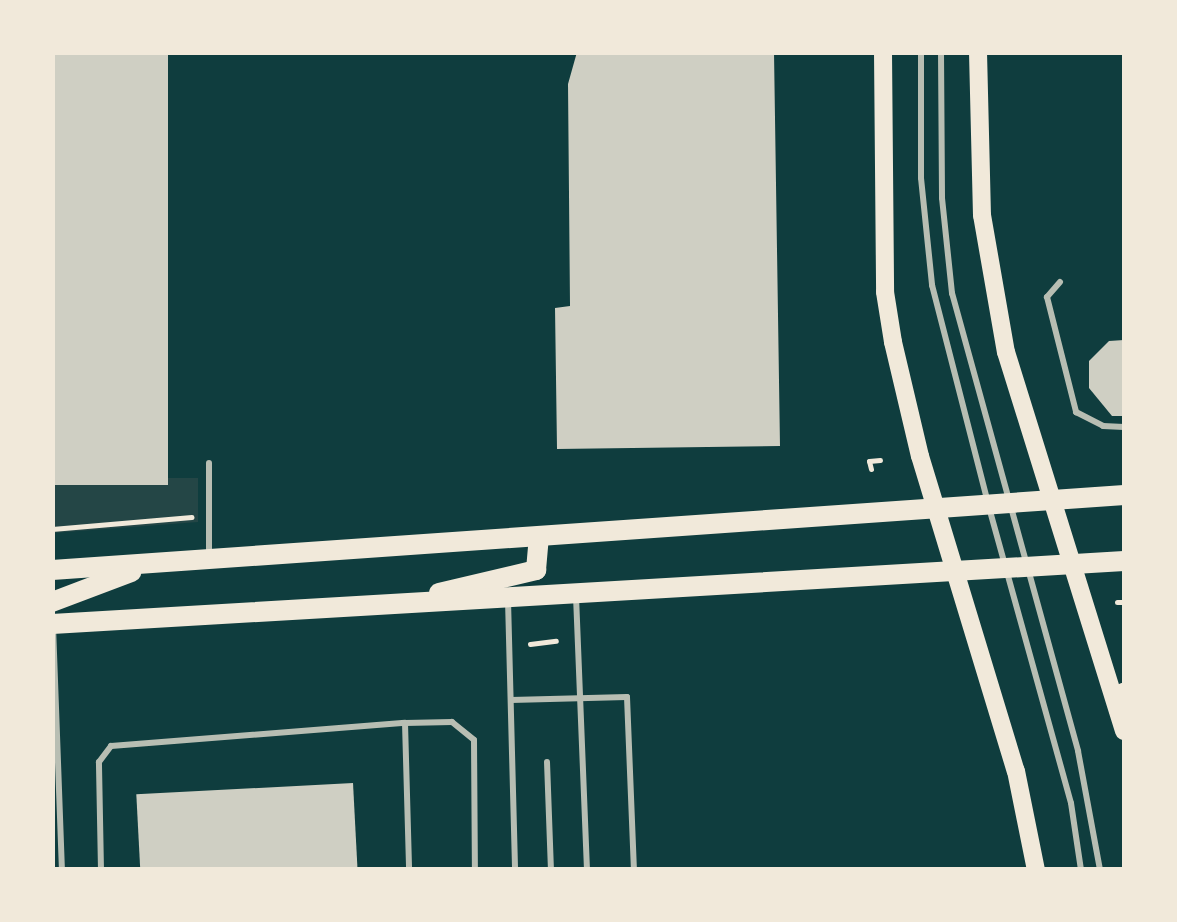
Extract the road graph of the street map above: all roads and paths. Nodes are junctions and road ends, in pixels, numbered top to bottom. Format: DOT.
graph roads {
  1 [pos="882,52"];
  2 [pos="921,52"];
  3 [pos="942,52"];
  4 [pos="978,52"];
  5 [pos="1060,282"];
  6 [pos="1124,427"];
  7 [pos="880,460"];
  8 [pos="209,463"];
  9 [pos="872,469"];
  10 [pos="1124,495"];
  11 [pos="1051,500"];
  12 [pos="999,504"];
  13 [pos="937,509"];
  14 [pos="209,515"];
  15 [pos="52,529"];
  16 [pos="539,537"];
  17 [pos="209,560"];
  18 [pos="1124,561"];
  19 [pos="151,564"];
  20 [pos="1071,564"];
  21 [pos="1017,568"];
  22 [pos="52,570"];
  23 [pos="955,572"];
  24 [pos="576,595"];
  25 [pos="508,599"];
  26 [pos="52,602"];
  27 [pos="384,606"];
  28 [pos="53,624"];
  29 [pos="556,641"];
  30 [pos="530,644"];
  31 [pos="580,698"];
  32 [pos="511,700"];
  33 [pos="1123,711"];
  34 [pos="55,716"];
  35 [pos="405,723"];
  36 [pos="547,762"];
  37 [pos="62,870"];
  38 [pos="101,870"];
  39 [pos="409,870"];
  40 [pos="475,870"];
  41 [pos="516,870"];
  42 [pos="551,870"];
  43 [pos="586,870"];
  44 [pos="634,870"];
  45 [pos="1036,870"];
  46 [pos="1080,870"];
  47 [pos="1100,870"];
  1 -- 13 [label="main road"];
  2 -- 12 [label="lane"];
  3 -- 12 [label="lane"];
  4 -- 11 [label="main road"];
  5 -- 6 [label="lane"];
  7 -- 9 [label="path"];
  8 -- 14 [label="lane"];
  10 -- 11 [label="main road"];
  11 -- 12 [label="main road"];
  11 -- 20 [label="main road"];
  12 -- 13 [label="main road"];
  12 -- 21 [label="lane"];
  12 -- 21 [label="lane"];
  13 -- 16 [label="main road"];
  13 -- 23 [label="main road"];
  14 -- 15 [label="path"];
  14 -- 17 [label="lane"];
  16 -- 17 [label="main road"];
  16 -- 27 [label="main road"];
  17 -- 19 [label="main road"];
  18 -- 20 [label="main road"];
  19 -- 22 [label="main road"];
  19 -- 26 [label="main road"];
  20 -- 21 [label="main road"];
  20 -- 33 [label="main road"];
  21 -- 23 [label="main road"];
  21 -- 46 [label="lane"];
  21 -- 47 [label="lane"];
  23 -- 24 [label="main road"];
  23 -- 45 [label="main road"];
  24 -- 25 [label="main road"];
  24 -- 31 [label="lane"];
  25 -- 27 [label="main road"];
  25 -- 32 [label="lane"];
  27 -- 28 [label="main road"];
  28 -- 34 [label="lane"];
  29 -- 30 [label="path"];
  31 -- 32 [label="lane"];
  31 -- 43 [label="lane"];
  31 -- 44 [label="lane"];
  32 -- 41 [label="lane"];
  34 -- 37 [label="lane"];
  35 -- 38 [label="lane"];
  35 -- 39 [label="lane"];
  35 -- 40 [label="lane"];
  36 -- 42 [label="lane"];
}
